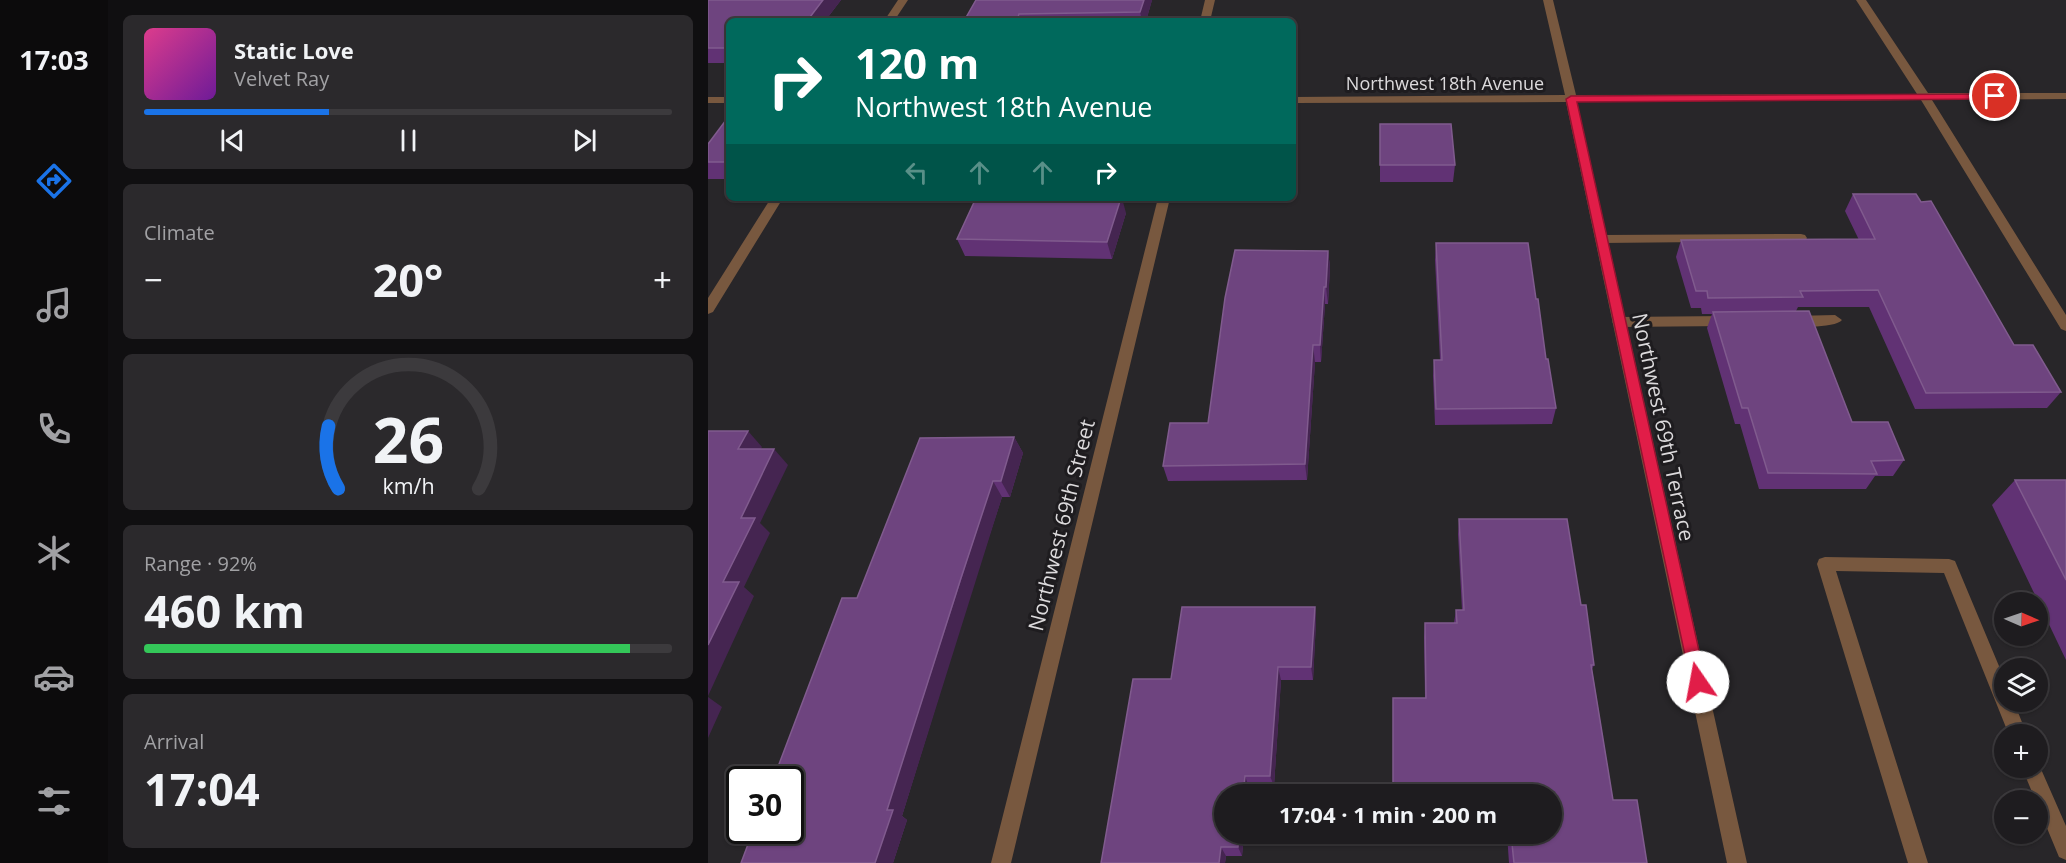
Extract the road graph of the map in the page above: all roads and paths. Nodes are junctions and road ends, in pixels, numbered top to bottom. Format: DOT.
graph roads {
  1 [pos="903,0"];
  2 [pos="1210,0"];
  3 [pos="1548,0"];
  4 [pos="1861,0"];
  5 [pos="891,18"];
  6 [pos="1206,18"];
  7 [pos="2066,96"];
  8 [pos="1925,98"];
  9 [pos="1571,99"];
  10 [pos="708,100"];
  11 [pos="726,100"];
  12 [pos="1296,100"];
  13 [pos="775,201"];
  14 [pos="1163,201"];
  15 [pos="1801,238"];
  16 [pos="1602,239"];
  17 [pos="708,309"];
  18 [pos="1835,320"];
  19 [pos="1739,321"];
  20 [pos="1775,321"];
  21 [pos="1620,322"];
  22 [pos="2066,326"];
  23 [pos="1994,676"];
  24 [pos="2036,778"];
  25 [pos="2066,850"];
  26 [pos="1001,863"];
  27 [pos="1737,863"];
  28 [pos="1918,863"];
  1 -- 5 [label="street"];
  2 -- 6 [label="street"];
  3 -- 9 [label="street, Northwest 69th Terrace"];
  4 -- 8 [label="street"];
  7 -- 8 [label="street, Northwest 18th Avenue"];
  8 -- 9 [label="street, Northwest 18th Avenue"];
  8 -- 22 [label="street"];
  9 -- 12 [label="street, Northwest 18th Avenue"];
  9 -- 16 [label="street, Northwest 69th Terrace"];
  10 -- 11 [label="street"];
  13 -- 17 [label="street"];
  14 -- 26 [label="street, Northwest 69th Street"];
  15 -- 16 [label="street"];
  16 -- 21 [label="street, Northwest 69th Terrace"];
  18 -- 20 [label="street"];
  19 -- 21 [label="street"];
  21 -- 27 [label="street, Northwest 69th Terrace"];
  23 -- 28 [label="street"];
  24 -- 25 [label="street"];
}
